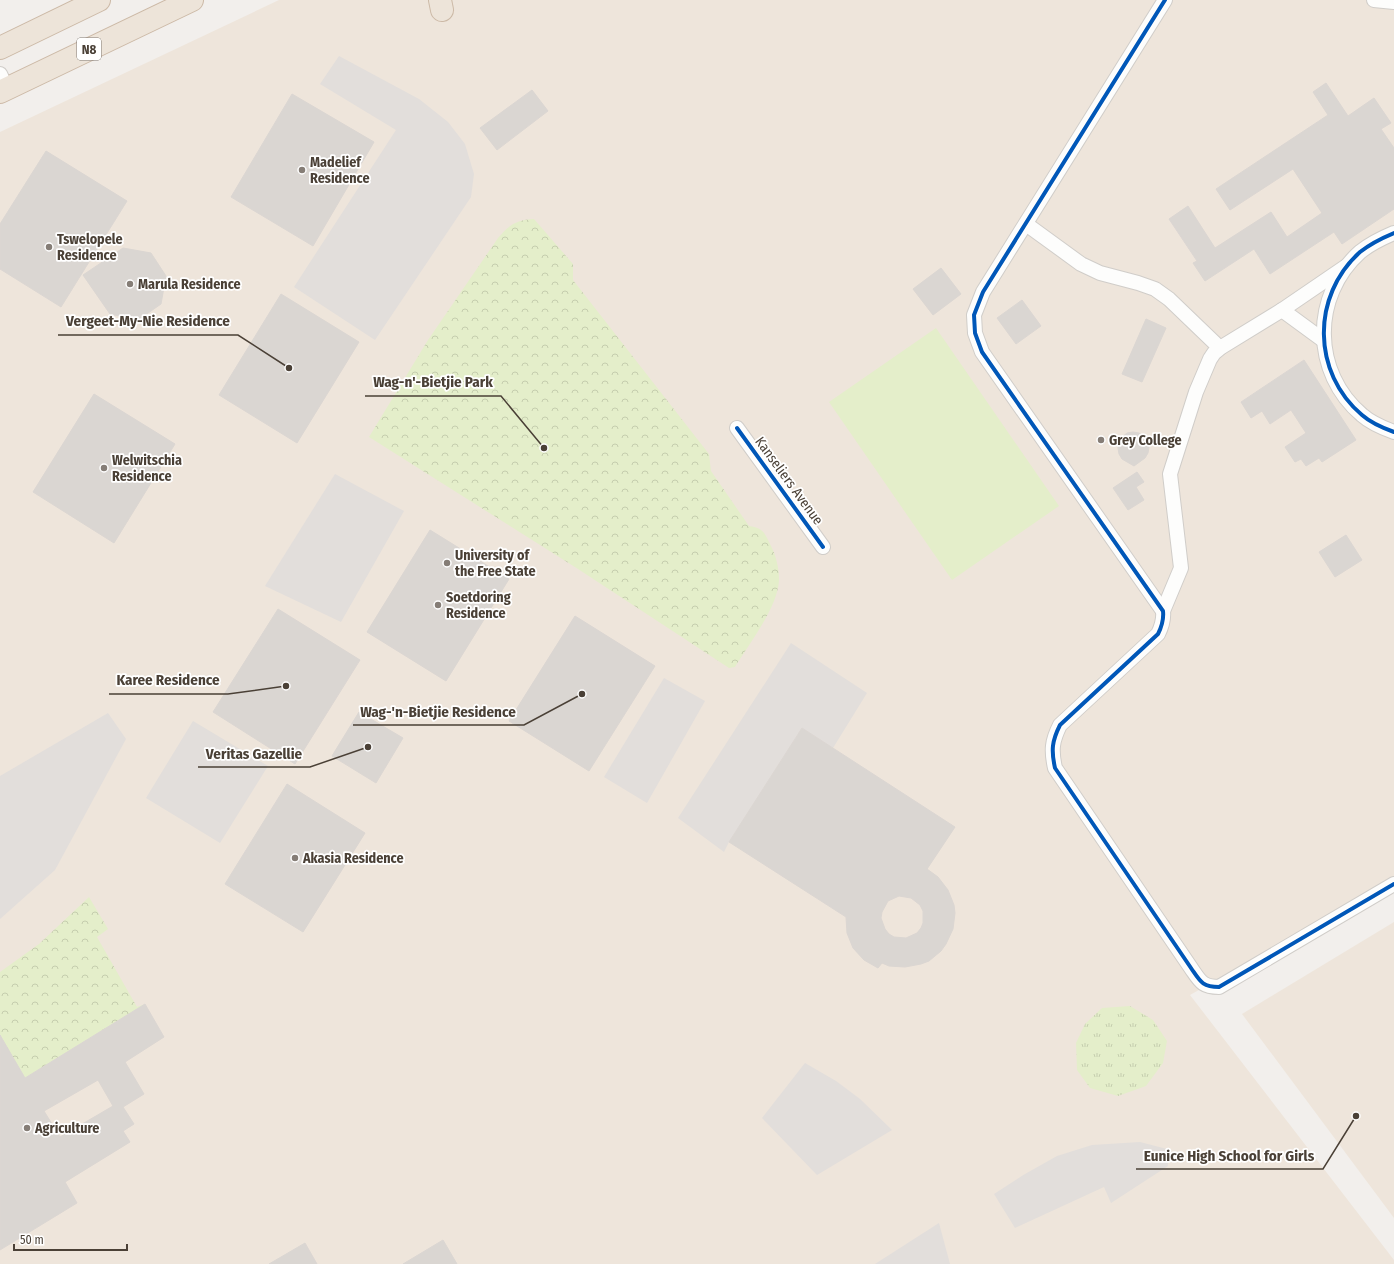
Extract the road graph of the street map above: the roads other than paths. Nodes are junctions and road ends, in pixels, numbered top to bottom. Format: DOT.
graph roads {
  1 [pos="98,0"];
  2 [pos="192,0"];
  3 [pos="1165,0"];
  4 [pos="1374,0"];
  5 [pos="1394,2"];
  6 [pos="0,48"];
  7 [pos="2,85"];
  8 [pos="1026,224"];
  9 [pos="1394,233"];
  10 [pos="1345,268"];
  11 [pos="1282,310"];
  12 [pos="1323,340"];
  13 [pos="1220,348"];
  14 [pos="737,428"];
  15 [pos="1394,432"];
  16 [pos="823,547"];
  17 [pos="1162,611"];
  18 [pos="1394,884"];
  1 -- 6 [label="highway"];
  2 -- 7 [label="highway, N8"];
  3 -- 8 [label="street"];
  4 -- 5 [label="street"];
  8 -- 13 [label="street"];
  8 -- 17 [label="street"];
  9 -- 10 [label="street"];
  10 -- 11 [label="street"];
  10 -- 12 [label="street"];
  11 -- 12 [label="street"];
  11 -- 13 [label="street"];
  12 -- 15 [label="street"];
  13 -- 17 [label="street"];
  14 -- 16 [label="street, Kanseliers Avenue"];
  17 -- 18 [label="street"];
}
